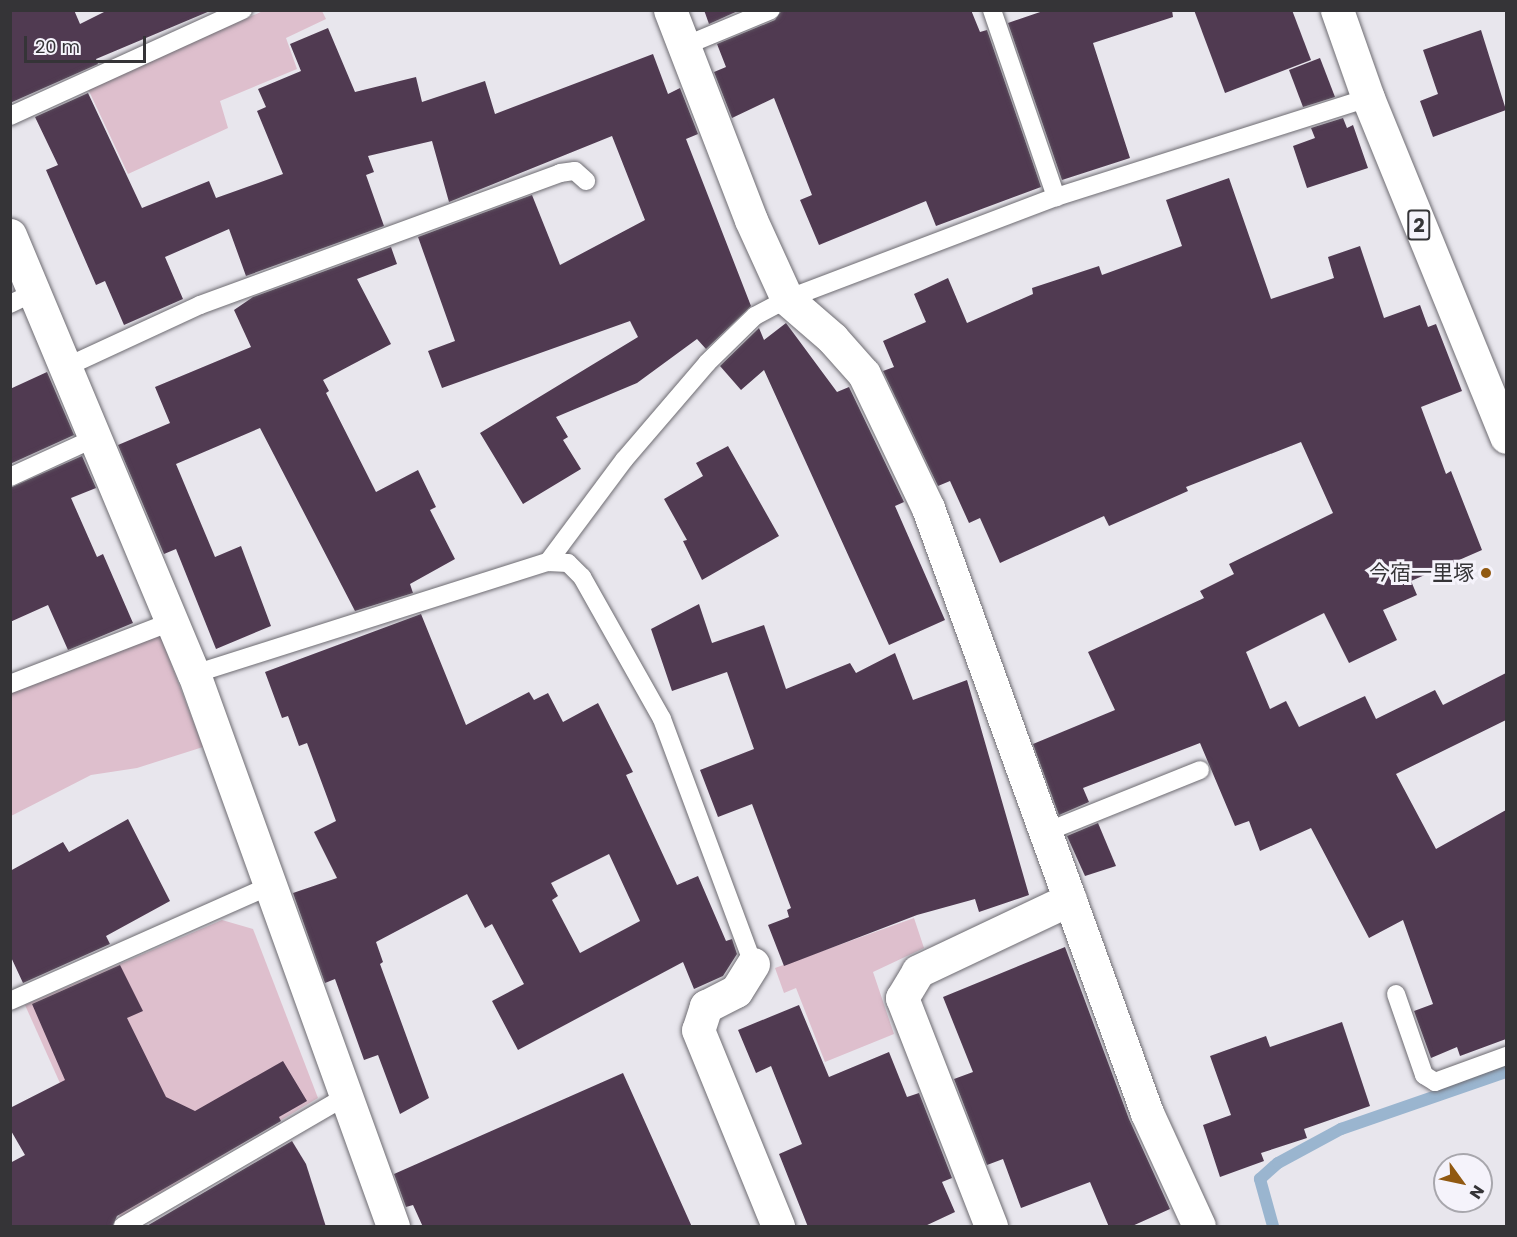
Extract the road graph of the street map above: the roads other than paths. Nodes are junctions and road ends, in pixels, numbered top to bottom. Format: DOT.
graph roads {
  1 [pos="243,10"];
  2 [pos="670,10"];
  3 [pos="771,10"];
  4 [pos="992,10"];
  5 [pos="1337,10"];
  6 [pos="682,47"];
  7 [pos="1368,98"];
  8 [pos="10,116"];
  9 [pos="586,181"];
  10 [pos="1056,197"];
  11 [pos="10,235"];
  12 [pos="23,298"];
  13 [pos="787,299"];
  14 [pos="66,366"];
  15 [pos="97,437"];
  16 [pos="1506,437"];
  17 [pos="10,477"];
  18 [pos="548,562"];
  19 [pos="173,621"];
  20 [pos="194,674"];
  21 [pos="10,684"];
  22 [pos="1200,770"];
  23 [pos="1046,832"];
  24 [pos="270,886"];
  25 [pos="1070,899"];
  26 [pos="753,964"];
  27 [pos="1396,994"];
  28 [pos="10,1001"];
  29 [pos="1506,1056"];
  30 [pos="345,1097"];
  31 [pos="1196,1226"];
  32 [pos="123,1227"];
  33 [pos="393,1227"];
  34 [pos="778,1227"];
  35 [pos="991,1227"];
  1 -- 8 [label="lane"];
  2 -- 6 [label="street"];
  3 -- 6 [label="lane"];
  4 -- 10 [label="lane"];
  5 -- 7 [label="street, 2"];
  6 -- 13 [label="street"];
  7 -- 10 [label="lane"];
  7 -- 16 [label="street, 2"];
  9 -- 14 [label="lane"];
  10 -- 13 [label="lane"];
  11 -- 12 [label="street"];
  12 -- 14 [label="street"];
  13 -- 18 [label="lane"];
  13 -- 23 [label="street"];
  14 -- 15 [label="street"];
  15 -- 17 [label="lane"];
  15 -- 19 [label="street"];
  18 -- 20 [label="lane"];
  18 -- 26 [label="lane"];
  19 -- 20 [label="street"];
  19 -- 21 [label="lane"];
  20 -- 24 [label="street"];
  22 -- 23 [label="lane"];
  23 -- 25 [label="street"];
  24 -- 28 [label="lane"];
  24 -- 30 [label="street"];
  25 -- 31 [label="street"];
  25 -- 35 [label="street"];
  26 -- 34 [label="street"];
  27 -- 29 [label="lane"];
  30 -- 32 [label="lane"];
  30 -- 33 [label="street"];
}
